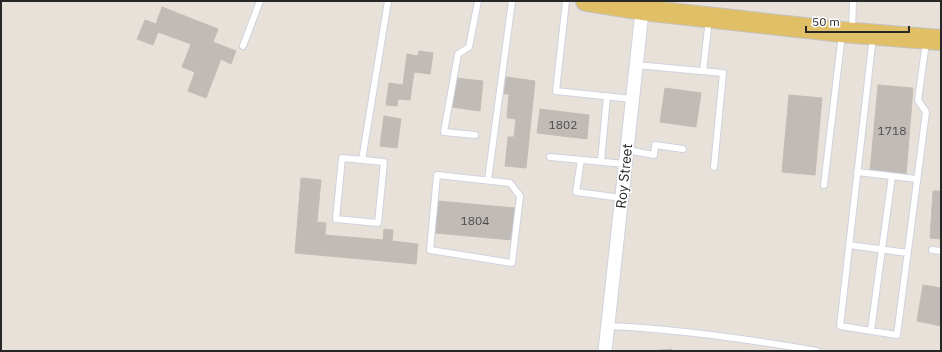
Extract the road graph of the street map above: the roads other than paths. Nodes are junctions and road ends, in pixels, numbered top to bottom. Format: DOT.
graph roads {
  1 [pos="260,1"];
  2 [pos="388,1"];
  3 [pos="478,1"];
  4 [pos="512,1"];
  5 [pos="566,1"];
  6 [pos="586,1"];
  7 [pos="694,1"];
  8 [pos="853,1"];
  9 [pos="642,6"];
  10 [pos="709,17"];
  11 [pos="847,32"];
  12 [pos="873,35"];
  13 [pos="934,39"];
  14 [pos="243,46"];
  15 [pos="636,65"];
  16 [pos="703,71"];
  17 [pos="608,96"];
  18 [pos="632,99"];
  19 [pos="475,135"];
  20 [pos="683,149"];
  21 [pos="627,150"];
  22 [pos="550,157"];
  23 [pos="362,160"];
  24 [pos="581,160"];
  25 [pos="601,162"];
  26 [pos="625,164"];
  27 [pos="714,168"];
  28 [pos="857,172"];
  29 [pos="892,176"];
  30 [pos="917,179"];
  31 [pos="488,180"];
  32 [pos="824,185"];
  33 [pos="622,198"];
  34 [pos="849,245"];
  35 [pos="882,249"];
  36 [pos="932,250"];
  37 [pos="941,251"];
  38 [pos="908,253"];
  39 [pos="608,326"];
  40 [pos="871,330"];
  41 [pos="606,351"];
  42 [pos="817,351"];
  1 -- 14 [label="lane"];
  2 -- 23 [label="lane"];
  3 -- 19 [label="lane"];
  4 -- 31 [label="lane"];
  5 -- 17 [label="lane"];
  6 -- 9 [label="main road"];
  7 -- 10 [label="main road"];
  8 -- 11 [label="lane"];
  9 -- 10 [label="main road"];
  9 -- 15 [label="street, Roy Street"];
  10 -- 11 [label="main road"];
  10 -- 16 [label="lane"];
  11 -- 12 [label="main road"];
  11 -- 32 [label="lane"];
  12 -- 13 [label="main road"];
  12 -- 28 [label="lane"];
  13 -- 30 [label="lane"];
  15 -- 16 [label="lane"];
  15 -- 18 [label="street, Roy Street"];
  16 -- 27 [label="lane"];
  17 -- 18 [label="lane"];
  17 -- 25 [label="lane"];
  18 -- 21 [label="street, Roy Street"];
  20 -- 21 [label="lane"];
  21 -- 26 [label="street, Roy Street"];
  22 -- 24 [label="lane"];
  23 -- 23 [label="lane"];
  24 -- 25 [label="lane"];
  24 -- 33 [label="lane"];
  25 -- 26 [label="lane"];
  26 -- 33 [label="street, Roy Street"];
  28 -- 29 [label="lane"];
  28 -- 34 [label="lane"];
  29 -- 30 [label="lane"];
  29 -- 35 [label="lane"];
  30 -- 38 [label="lane"];
  31 -- 31 [label="lane"];
  33 -- 39 [label="street, Roy Street"];
  34 -- 35 [label="lane"];
  34 -- 40 [label="lane"];
  35 -- 38 [label="lane"];
  35 -- 40 [label="lane"];
  36 -- 37 [label="lane"];
  38 -- 40 [label="lane"];
  39 -- 41 [label="street, Roy Street"];
  39 -- 42 [label="lane"];
}
